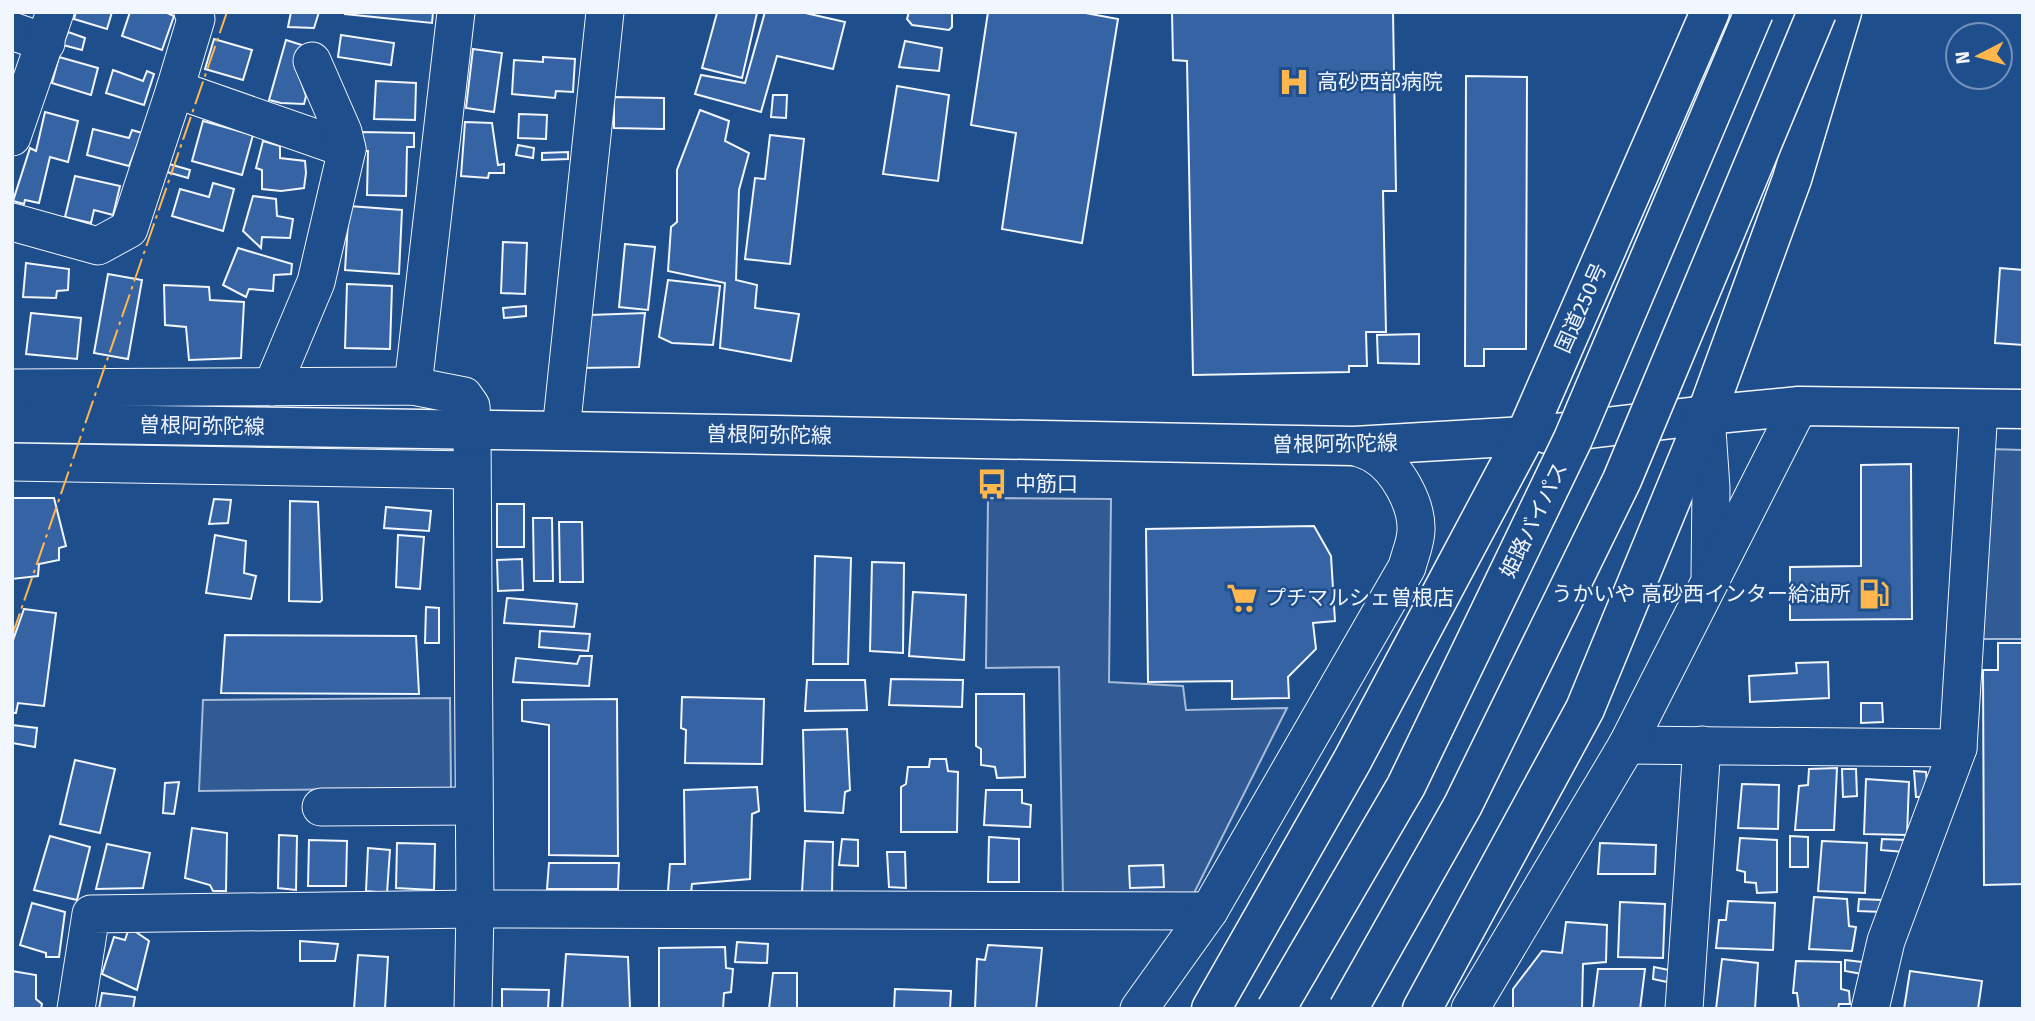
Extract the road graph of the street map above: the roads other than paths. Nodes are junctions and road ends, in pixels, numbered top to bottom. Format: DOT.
graph roads {
  1 [pos="192,12"];
  2 [pos="456,12"];
  3 [pos="605,12"];
  4 [pos="1710,12"];
  5 [pos="1755,12"];
  6 [pos="1817,12"];
  7 [pos="1842,12"];
  8 [pos="38,29"];
  9 [pos="312,61"];
  10 [pos="175,89"];
  11 [pos="12,137"];
  12 [pos="347,149"];
  13 [pos="12,222"];
  14 [pos="413,386"];
  15 [pos="272,387"];
  16 [pos="12,388"];
  17 [pos="1799,406"];
  18 [pos="1979,409"];
  19 [pos="2023,409"];
  20 [pos="1706,415"];
  21 [pos="12,423"];
  22 [pos="472,430"];
  23 [pos="561,431"];
  24 [pos="1525,436"];
  25 [pos="1354,446"];
  26 [pos="12,462"];
  27 [pos="471,470"];
  28 [pos="1406,567"];
  29 [pos="1710,582"];
  30 [pos="1444,588"];
  31 [pos="1381,659"];
  32 [pos="1306,742"];
  33 [pos="1627,745"];
  34 [pos="1702,745"];
  35 [pos="1958,748"];
  36 [pos="1352,761"];
  37 [pos="474,806"];
  38 [pos="321,807"];
  39 [pos="475,909"];
  40 [pos="1209,911"];
  41 [pos="76,1009"];
  42 [pos="473,1009"];
  43 [pos="1139,1009"];
  44 [pos="1211,1009"];
  45 [pos="1276,1009"];
  46 [pos="1348,1009"];
  47 [pos="1422,1009"];
  48 [pos="1471,1009"];
  49 [pos="1684,1009"];
  50 [pos="1870,1009"];
  1 -- 10 [label="street"];
  2 -- 14 [label="street"];
  3 -- 23 [label="street"];
  4 -- 24 [label="main road, 国道250号"];
  5 -- 45 [label="main road, 姫路バイパス, bridge"];
  6 -- 46 [label="main road, bridge"];
  7 -- 20 [label="main road"];
  8 -- 11 [label="street"];
  9 -- 12 [label="street"];
  10 -- 12 [label="street"];
  10 -- 13 [label="street"];
  12 -- 15 [label="street"];
  14 -- 15 [label="street"];
  14 -- 22 [label="street"];
  15 -- 16 [label="street"];
  17 -- 18 [label="main road"];
  17 -- 20 [label="main road"];
  17 -- 29 [label="street"];
  18 -- 19 [label="main road"];
  18 -- 35 [label="street"];
  20 -- 24 [label="main road"];
  20 -- 29 [label="street"];
  20 -- 47 [label="main road"];
  21 -- 22 [label="main road, 曽根阿弥陀線"];
  22 -- 23 [label="main road, 曽根阿弥陀線"];
  22 -- 27 [label="street"];
  23 -- 25 [label="main road, 曽根阿弥陀線"];
  24 -- 25 [label="main road, 曽根阿弥陀線"];
  24 -- 30 [label="main road, 国道250号"];
  25 -- 28 [label="street"];
  26 -- 27 [label="street"];
  27 -- 37 [label="street"];
  28 -- 31 [label="street"];
  28 -- 32 [label="street"];
  29 -- 33 [label="street"];
  30 -- 31 [label="street"];
  30 -- 36 [label="main road, 国道250号"];
  31 -- 32 [label="street"];
  31 -- 36 [label="street"];
  32 -- 40 [label="street"];
  33 -- 34 [label="street"];
  33 -- 48 [label="street"];
  34 -- 35 [label="street"];
  34 -- 49 [label="street"];
  35 -- 50 [label="street"];
  36 -- 44 [label="main road, 国道250号"];
  37 -- 38 [label="street"];
  37 -- 39 [label="street"];
  39 -- 40 [label="street"];
  39 -- 41 [label="street"];
  39 -- 42 [label="street"];
  40 -- 43 [label="street"];
}
